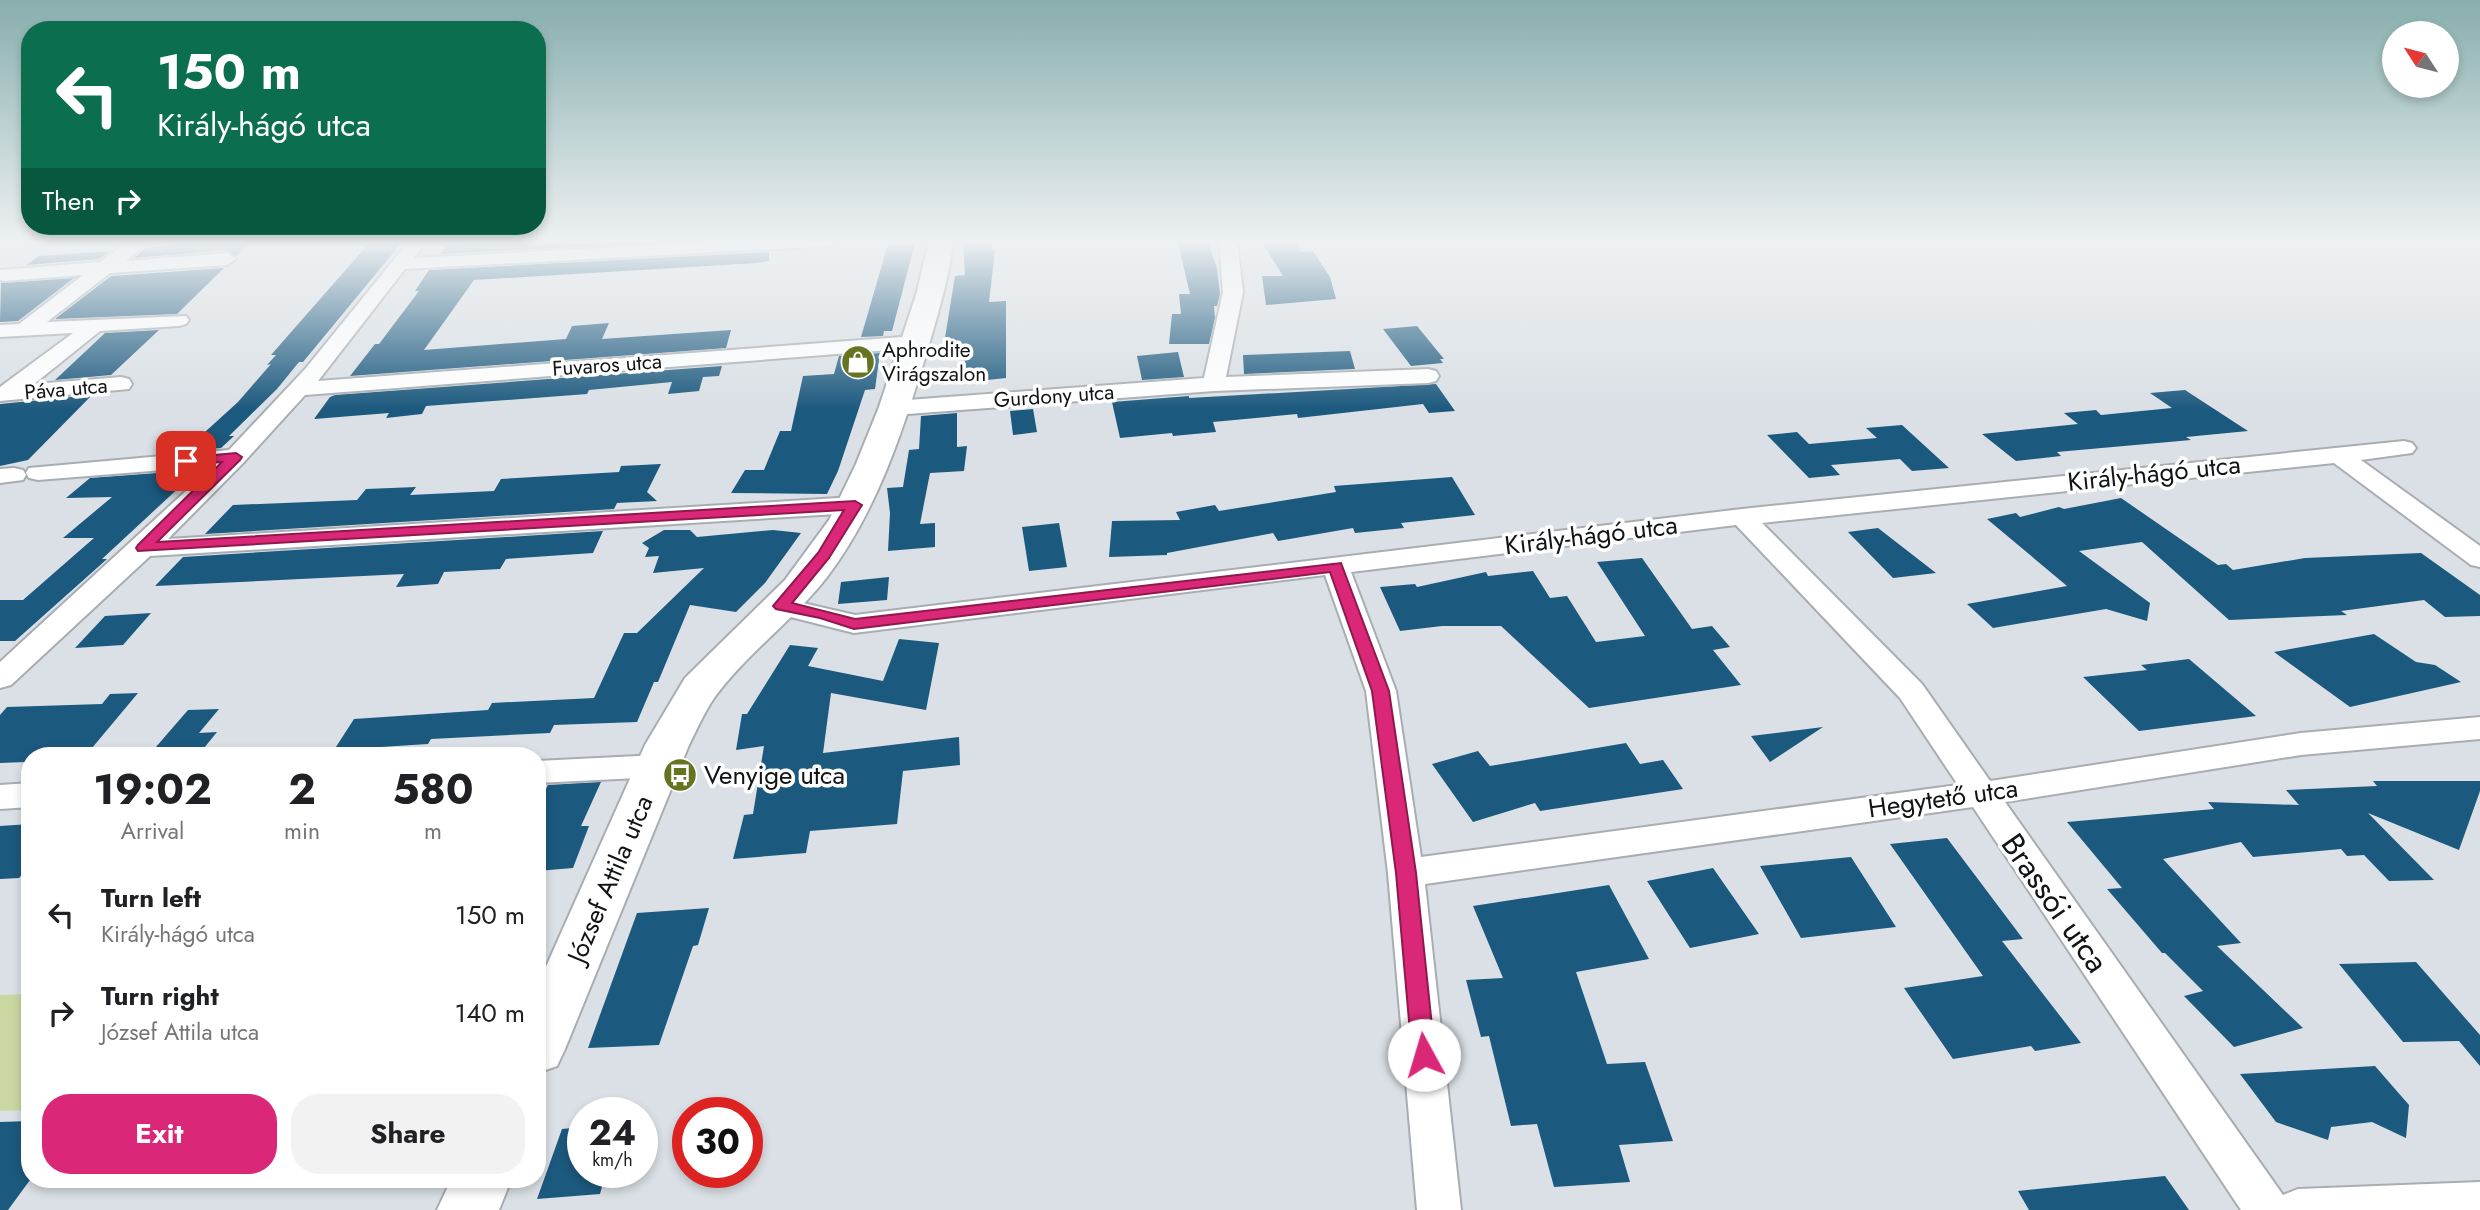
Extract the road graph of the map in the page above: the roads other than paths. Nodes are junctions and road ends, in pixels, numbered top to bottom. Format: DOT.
graph roads {
  1 [pos="67,297"];
  2 [pos="372,297"];
  3 [pos="929,297"];
  4 [pos="1232,297"];
  5 [pos="179,320"];
  6 [pos="95,325"];
  7 [pos="23,330"];
  8 [pos="0,331"];
  9 [pos="915,342"];
  10 [pos="0,346"];
  11 [pos="1428,376"];
  12 [pos="121,384"];
  13 [pos="1214,384"];
  14 [pos="300,389"];
  15 [pos="5,394"];
  16 [pos="894,408"];
  17 [pos="2404,448"];
  18 [pos="2336,453"];
  19 [pos="236,457"];
  20 [pos="17,475"];
  21 [pos="855,505"];
  22 [pos="1742,517"];
  23 [pos="144,548"];
  24 [pos="2480,559"];
  25 [pos="1335,566"];
  26 [pos="781,606"];
  27 [pos="0,678"];
  28 [pos="2480,728"];
  29 [pos="658,766"];
  30 [pos="546,772"];
  31 [pos="1980,794"];
  32 [pos="21,796"];
  33 [pos="0,797"];
  34 [pos="1406,873"];
  35 [pos="546,1028"];
  36 [pos="478,1188"];
  37 [pos="2480,1203"];
  38 [pos="468,1210"];
  39 [pos="1439,1210"];
  40 [pos="2267,1210"];
  41 [pos="2298,1210"];
  1 -- 7 [label="street"];
  2 -- 14 [label="street"];
  3 -- 9 [label="street, József Attila utca"];
  4 -- 13 [label="street"];
  5 -- 6 [label="street"];
  6 -- 7 [label="street"];
  6 -- 15 [label="street, Páva utca"];
  7 -- 8 [label="street"];
  7 -- 10 [label="street"];
  9 -- 14 [label="street, Fuvaros utca"];
  9 -- 16 [label="street, József Attila utca"];
  11 -- 13 [label="street, Gurdony utca"];
  12 -- 15 [label="street, Páva utca"];
  13 -- 16 [label="street, Gurdony utca"];
  14 -- 19 [label="street"];
  16 -- 21 [label="street, József Attila utca"];
  17 -- 18 [label="street, Király-hágó utca"];
  18 -- 22 [label="street, Király-hágó utca"];
  18 -- 24 [label="street"];
  19 -- 20 [label="street"];
  19 -- 23 [label="street"];
  21 -- 23 [label="street"];
  21 -- 26 [label="street, József Attila utca"];
  22 -- 25 [label="street, Király-hágó utca"];
  22 -- 31 [label="street, Brassói utca"];
  23 -- 27 [label="street"];
  25 -- 26 [label="street, Király-hágó utca"];
  25 -- 34 [label="street"];
  26 -- 29 [label="street, József Attila utca"];
  28 -- 31 [label="street, Hegytető utca"];
  29 -- 30 [label="street"];
  29 -- 35 [label="street, József Attila utca"];
  31 -- 34 [label="street, Hegytető utca"];
  31 -- 40 [label="street, Brassói utca"];
  32 -- 33 [label="street"];
  34 -- 39 [label="street"];
  36 -- 38 [label="street"];
  37 -- 41 [label="street"];
}
